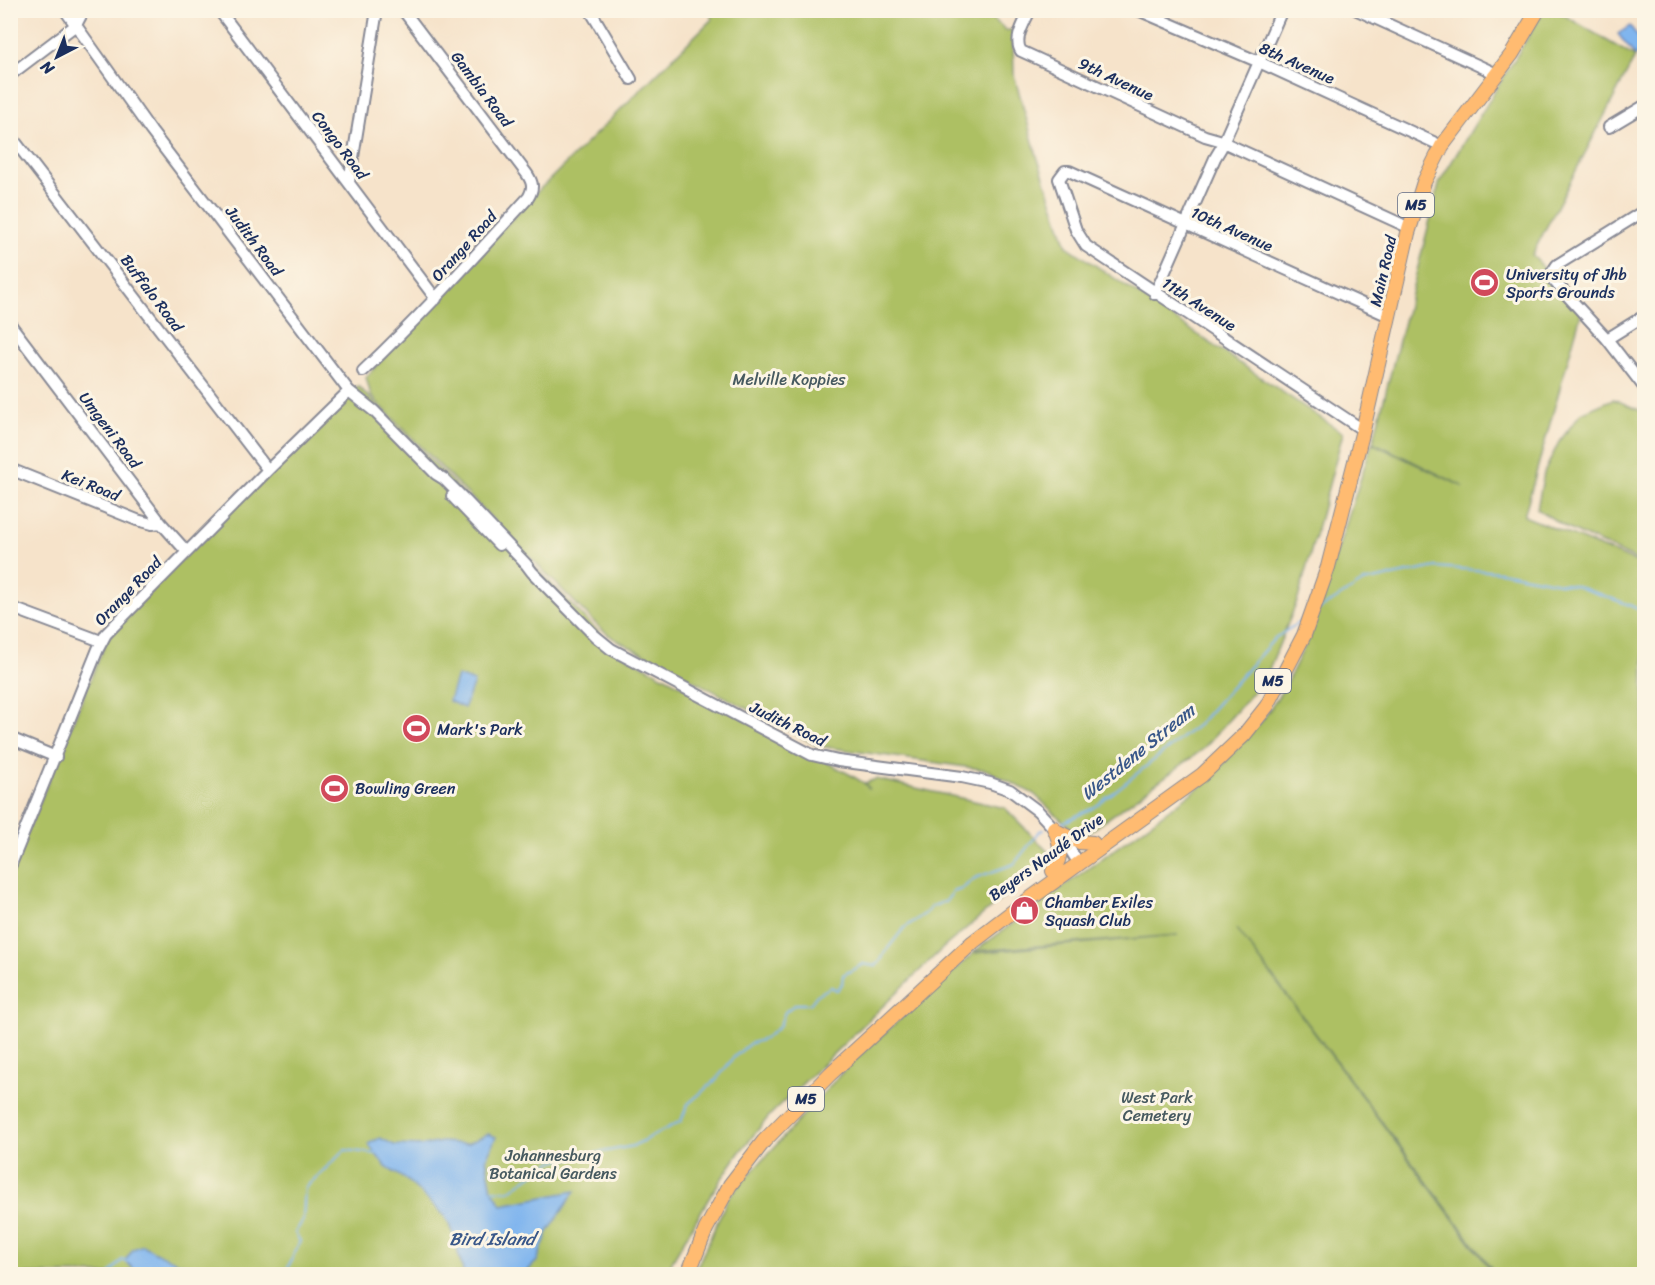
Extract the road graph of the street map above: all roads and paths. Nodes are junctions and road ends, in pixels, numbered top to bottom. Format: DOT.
graph roads {
  1 [pos="65,10"];
  2 [pos="84,10"];
  3 [pos="219,10"];
  4 [pos="377,10"];
  5 [pos="403,10"];
  6 [pos="590,10"];
  7 [pos="1030,10"];
  8 [pos="1138,10"];
  9 [pos="1282,10"];
  10 [pos="1358,10"];
  11 [pos="1531,10"];
  12 [pos="1538,10"];
  13 [pos="76,25"];
  14 [pos="1259,62"];
  15 [pos="1495,73"];
  16 [pos="10,75"];
  17 [pos="631,80"];
  18 [pos="1644,106"];
  19 [pos="1609,127"];
  20 [pos="10,135"];
  21 [pos="1221,144"];
  22 [pos="1439,145"];
  23 [pos="1062,173"];
  24 [pos="350,182"];
  25 [pos="533,188"];
  26 [pos="1644,211"];
  27 [pos="1185,225"];
  28 [pos="1407,226"];
  29 [pos="1155,294"];
  30 [pos="436,299"];
  31 [pos="1387,315"];
  32 [pos="1644,316"];
  33 [pos="10,324"];
  34 [pos="1607,339"];
  35 [pos="363,371"];
  36 [pos="1644,387"];
  37 [pos="349,391"];
  38 [pos="1359,428"];
  39 [pos="10,469"];
  40 [pos="268,470"];
  41 [pos="161,523"];
  42 [pos="187,552"];
  43 [pos="10,607"];
  44 [pos="101,641"];
  45 [pos="10,738"];
  46 [pos="56,757"];
  47 [pos="1056,830"];
  48 [pos="1093,843"];
  49 [pos="1076,860"];
  50 [pos="10,867"];
  51 [pos="1053,871"];
  52 [pos="680,1275"];
  53 [pos="688,1275"];
  1 -- 13 [label="street, Judith Road"];
  2 -- 13 [label="street"];
  3 -- 24 [label="street, Congo Road"];
  4 -- 24 [label="street"];
  5 -- 25 [label="street, Gambia Road"];
  6 -- 17 [label="street"];
  7 -- 21 [label="street, 9th Avenue"];
  8 -- 14 [label="street, 8th Avenue"];
  9 -- 14 [label="street"];
  10 -- 15 [label="street"];
  11 -- 15 [label="main road, Main Road / M5"];
  12 -- 15 [label="main road, Main Road / M5"];
  13 -- 16 [label="street"];
  13 -- 37 [label="street, Judith Road"];
  14 -- 21 [label="street"];
  14 -- 22 [label="street, 8th Avenue"];
  15 -- 22 [label="main road, Main Road / M5"];
  18 -- 19 [label="street"];
  20 -- 40 [label="street, Buffalo Road"];
  21 -- 27 [label="street"];
  21 -- 28 [label="street, 9th Avenue"];
  22 -- 28 [label="main road, Main Road / M5"];
  23 -- 27 [label="street, 10th Avenue"];
  23 -- 29 [label="street, 11th Avenue"];
  24 -- 30 [label="street, Congo Road"];
  25 -- 30 [label="street, Orange Road"];
  26 -- 34 [label="street"];
  27 -- 29 [label="street"];
  27 -- 31 [label="street, 10th Avenue"];
  28 -- 31 [label="main road, Main Road / M5"];
  29 -- 38 [label="street, 11th Avenue"];
  30 -- 35 [label="street, Orange Road"];
  31 -- 38 [label="main road, Main Road / M5"];
  32 -- 34 [label="street"];
  33 -- 41 [label="street, Umgeni Road"];
  34 -- 36 [label="street"];
  37 -- 40 [label="street, Orange Road"];
  37 -- 47 [label="street, Judith Road"];
  38 -- 48 [label="main road, Beyers Naudé Drive / M5"];
  38 -- 49 [label="main road, Beyers Naudé Drive / M5"];
  39 -- 41 [label="street, Kei Road"];
  40 -- 42 [label="street, Orange Road"];
  41 -- 42 [label="street, Umgeni Road"];
  42 -- 44 [label="street, Orange Road"];
  43 -- 44 [label="street"];
  44 -- 46 [label="street, Orange Road"];
  45 -- 46 [label="street"];
  46 -- 50 [label="street, Orange Road"];
  47 -- 48 [label="main road"];
  47 -- 49 [label="street, Judith Road"];
  47 -- 51 [label="main road"];
  48 -- 49 [label="main road, Beyers Naudé Drive / M5"];
  49 -- 51 [label="main road, Beyers Naudé Drive / M5"];
  49 -- 53 [label="main road, Beyers Naudé Drive / M5"];
  51 -- 52 [label="main road, Beyers Naudé Drive / M5"];
}
